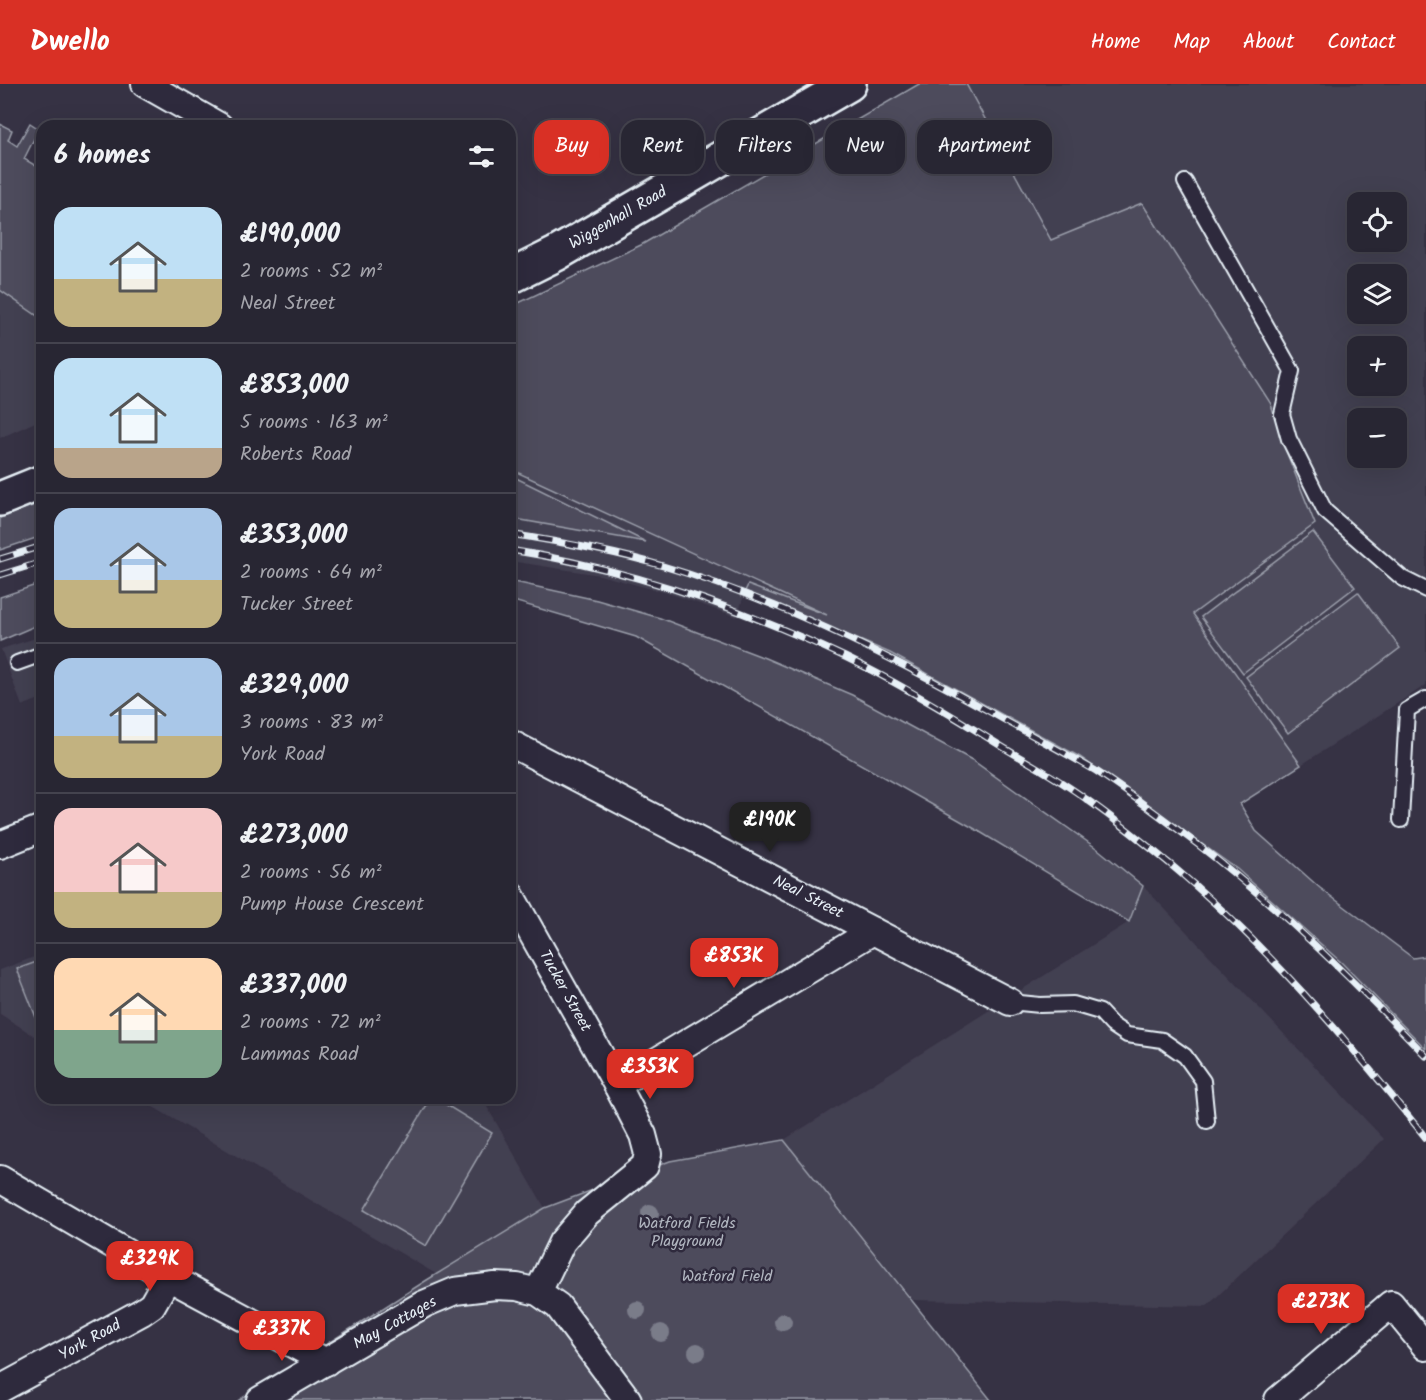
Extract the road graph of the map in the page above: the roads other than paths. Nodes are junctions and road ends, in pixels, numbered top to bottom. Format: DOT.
graph roads {
  1 [pos="145,84"];
  2 [pos="849,84"];
  3 [pos="208,120"];
  4 [pos="1185,182"];
  5 [pos="516,274"];
  6 [pos="36,484"];
  7 [pos="0,499"];
  8 [pos="1426,590"];
  9 [pos="36,656"];
  10 [pos="17,663"];
  11 [pos="1426,699"];
  12 [pos="516,746"];
  13 [pos="1401,820"];
  14 [pos="36,830"];
  15 [pos="0,845"];
  16 [pos="516,905"];
  17 [pos="873,931"];
  18 [pos="1010,1002"];
  19 [pos="617,1085"];
  20 [pos="1208,1121"];
  21 [pos="0,1179"];
  22 [pos="168,1277"];
  23 [pos="538,1292"];
  24 [pos="1426,1347"];
  25 [pos="326,1362"];
  26 [pos="0,1389"];
  27 [pos="260,1400"];
  28 [pos="628,1400"];
  29 [pos="1278,1400"];
  1 -- 3 [label="street"];
  2 -- 5 [label="main road, Wiggenhall Road"];
  4 -- 8 [label="lane"];
  6 -- 7 [label="main road"];
  9 -- 10 [label="lane"];
  11 -- 13 [label="lane"];
  12 -- 17 [label="street, Neal Street"];
  14 -- 15 [label="street"];
  16 -- 19 [label="street, Tucker Street"];
  17 -- 18 [label="street, Neal Street"];
  17 -- 19 [label="street"];
  18 -- 20 [label="lane"];
  19 -- 23 [label="street, Tucker Street"];
  21 -- 22 [label="street"];
  22 -- 25 [label="street"];
  22 -- 26 [label="street, York Road"];
  23 -- 25 [label="street, May Cottages"];
  23 -- 28 [label="street"];
  24 -- 29 [label="street"];
  25 -- 27 [label="street, May Cottages"];
}
